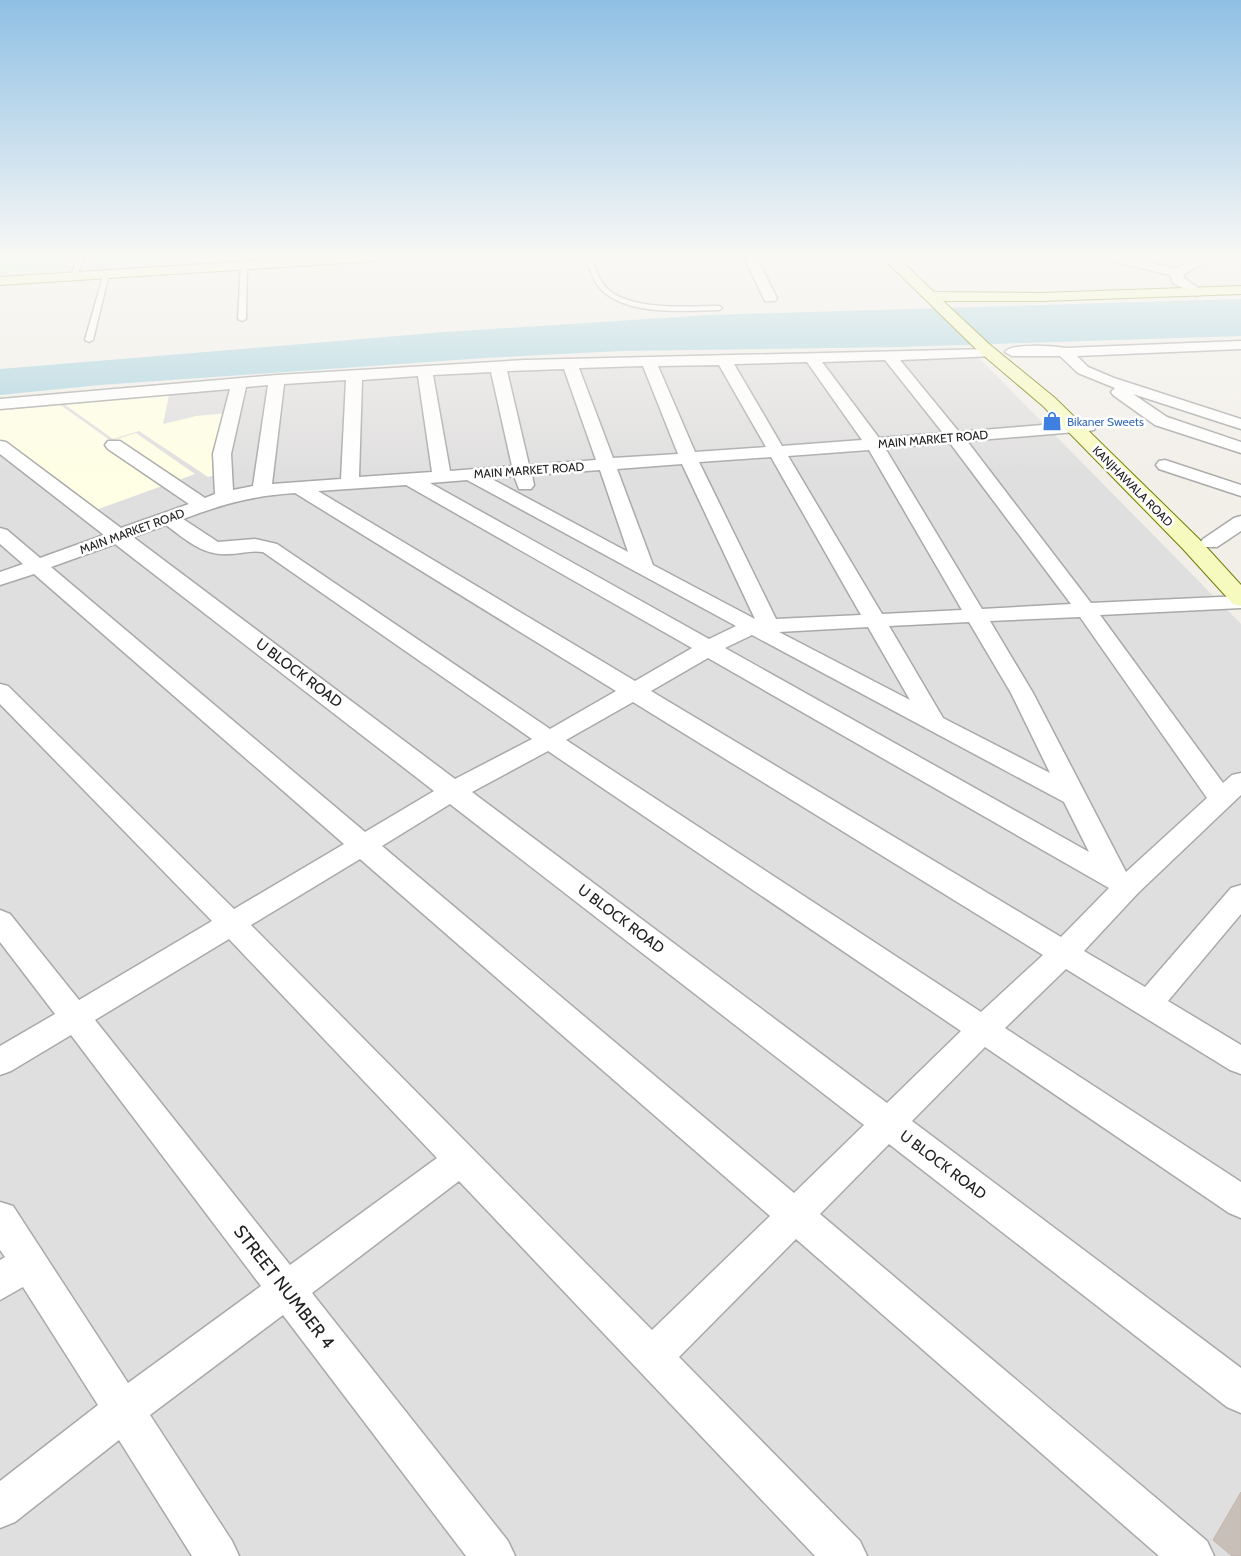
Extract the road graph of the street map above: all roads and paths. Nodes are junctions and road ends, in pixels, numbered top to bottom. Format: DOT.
graph roads {
  1 [pos="92,330"];
  2 [pos="975,330"];
  3 [pos="975,330"];
  4 [pos="89,340"];
  5 [pos="1241,345"];
  6 [pos="998,350"];
  7 [pos="1065,352"];
  8 [pos="890,358"];
  9 [pos="812,359"];
  10 [pos="724,360"];
  11 [pos="648,361"];
  12 [pos="570,363"];
  13 [pos="498,366"];
  14 [pos="426,371"];
  15 [pos="354,375"];
  16 [pos="1097,376"];
  17 [pos="277,380"];
  18 [pos="239,384"];
  19 [pos="0,404"];
  20 [pos="1241,424"];
  21 [pos="1080,426"];
  22 [pos="956,436"];
  23 [pos="874,444"];
  24 [pos="114,445"];
  25 [pos="0,446"];
  26 [pos="1241,448"];
  27 [pos="775,450"];
  28 [pos="688,458"];
  29 [pos="608,464"];
  30 [pos="1165,465"];
  31 [pos="520,470"];
  32 [pos="468,474"];
  33 [pos="442,476"];
  34 [pos="408,478"];
  35 [pos="350,483"];
  36 [pos="298,487"];
  37 [pos="262,490"];
  38 [pos="1241,491"];
  39 [pos="225,497"];
  40 [pos="203,504"];
  41 [pos="532,508"];
  42 [pos="168,517"];
  43 [pos="1241,522"];
  44 [pos="0,534"];
  45 [pos="119,535"];
  46 [pos="1214,541"];
  47 [pos="1241,547"];
  48 [pos="37,565"];
  49 [pos="644,568"];
  50 [pos="1241,575"];
  51 [pos="0,579"];
  52 [pos="1241,600"];
  53 [pos="1088,611"];
  54 [pos="977,617"];
  55 [pos="876,621"];
  56 [pos="762,627"];
  57 [pos="711,648"];
  58 [pos="0,691"];
  59 [pos="634,692"];
  60 [pos="936,724"];
  61 [pos="549,740"];
  62 [pos="1241,781"];
  63 [pos="454,791"];
  64 [pos="1074,796"];
  65 [pos="1221,799"];
  66 [pos="363,845"];
  67 [pos="1122,882"];
  68 [pos="1241,895"];
  69 [pos="0,921"];
  70 [pos="232,924"];
  71 [pos="1063,954"];
  72 [pos="1148,1004"];
  73 [pos="76,1018"];
  74 [pos="983,1029"];
  75 [pos="1241,1061"];
  76 [pos="0,1062"];
  77 [pos="889,1123"];
  78 [pos="461,1160"];
  79 [pos="1241,1202"];
  80 [pos="796,1216"];
  81 [pos="0,1218"];
  82 [pos="14,1272"];
  83 [pos="286,1290"];
  84 [pos="652,1357"];
  85 [pos="1241,1393"];
  86 [pos="123,1412"];
  87 [pos="0,1507"];
  88 [pos="217,1556"];
  89 [pos="493,1556"];
  90 [pos="845,1556"];
  91 [pos="1192,1556"];
  1 -- 4 [label="lane"];
  2 -- 6 [label="main road, KANJHAWALA ROAD"];
  3 -- 6 [label="main road, KANJHAWALA ROAD"];
  5 -- 7 [label="street"];
  6 -- 7 [label="street"];
  6 -- 8 [label="street"];
  6 -- 21 [label="main road, KANJHAWALA ROAD"];
  7 -- 16 [label="street"];
  8 -- 9 [label="street"];
  8 -- 22 [label="street"];
  9 -- 10 [label="street"];
  9 -- 23 [label="street"];
  10 -- 11 [label="street"];
  10 -- 27 [label="street"];
  11 -- 12 [label="street"];
  11 -- 28 [label="street"];
  12 -- 13 [label="street"];
  12 -- 29 [label="street"];
  13 -- 14 [label="street"];
  13 -- 31 [label="street"];
  14 -- 15 [label="street"];
  14 -- 33 [label="street"];
  15 -- 17 [label="street"];
  15 -- 35 [label="street"];
  16 -- 20 [label="street"];
  16 -- 26 [label="street"];
  17 -- 18 [label="street"];
  17 -- 37 [label="street"];
  18 -- 19 [label="street"];
  18 -- 39 [label="street"];
  21 -- 22 [label="street, MAIN MARKET ROAD"];
  21 -- 46 [label="main road, KANJHAWALA ROAD"];
  21 -- 52 [label="main road, KANJHAWALA ROAD"];
  22 -- 23 [label="street, MAIN MARKET ROAD"];
  22 -- 53 [label="street"];
  23 -- 27 [label="street, MAIN MARKET ROAD"];
  23 -- 54 [label="street"];
  24 -- 40 [label="street"];
  25 -- 45 [label="street, U BLOCK ROAD"];
  27 -- 28 [label="street, MAIN MARKET ROAD"];
  27 -- 55 [label="street"];
  28 -- 29 [label="street, MAIN MARKET ROAD"];
  28 -- 56 [label="street"];
  29 -- 31 [label="street, MAIN MARKET ROAD"];
  29 -- 49 [label="street"];
  30 -- 38 [label="street"];
  31 -- 32 [label="street, MAIN MARKET ROAD"];
  31 -- 41 [label="street"];
  32 -- 33 [label="street, MAIN MARKET ROAD"];
  32 -- 41 [label="street"];
  33 -- 34 [label="street, MAIN MARKET ROAD"];
  34 -- 35 [label="street, MAIN MARKET ROAD"];
  34 -- 57 [label="street"];
  35 -- 36 [label="street, MAIN MARKET ROAD"];
  36 -- 37 [label="street, MAIN MARKET ROAD"];
  36 -- 59 [label="street"];
  37 -- 39 [label="street, MAIN MARKET ROAD"];
  39 -- 40 [label="street, MAIN MARKET ROAD"];
  40 -- 42 [label="street, MAIN MARKET ROAD"];
  41 -- 49 [label="street"];
  42 -- 45 [label="street, MAIN MARKET ROAD"];
  42 -- 61 [label="street"];
  43 -- 46 [label="street"];
  44 -- 48 [label="street"];
  45 -- 48 [label="street, MAIN MARKET ROAD"];
  45 -- 63 [label="street, U BLOCK ROAD"];
  46 -- 47 [label="street"];
  46 -- 50 [label="main road, KANJHAWALA ROAD"];
  48 -- 51 [label="street, MAIN MARKET ROAD"];
  48 -- 66 [label="street"];
  49 -- 56 [label="street"];
  52 -- 53 [label="street"];
  53 -- 54 [label="street"];
  53 -- 65 [label="street"];
  54 -- 55 [label="street"];
  54 -- 64 [label="street"];
  55 -- 56 [label="street"];
  55 -- 60 [label="street"];
  56 -- 57 [label="street"];
  56 -- 60 [label="street"];
  57 -- 59 [label="street"];
  57 -- 67 [label="street"];
  58 -- 70 [label="street"];
  59 -- 61 [label="street"];
  59 -- 71 [label="street"];
  60 -- 64 [label="street"];
  61 -- 63 [label="street"];
  61 -- 74 [label="street"];
  62 -- 65 [label="street"];
  63 -- 66 [label="street"];
  63 -- 77 [label="street, U BLOCK ROAD"];
  64 -- 67 [label="street"];
  65 -- 67 [label="street"];
  66 -- 70 [label="street"];
  66 -- 80 [label="street"];
  67 -- 71 [label="street"];
  68 -- 72 [label="street"];
  69 -- 73 [label="street, STREET NUMBER 4"];
  70 -- 73 [label="street"];
  70 -- 78 [label="street"];
  71 -- 72 [label="street"];
  71 -- 74 [label="street"];
  72 -- 75 [label="street"];
  73 -- 76 [label="street"];
  73 -- 83 [label="street, STREET NUMBER 4"];
  74 -- 77 [label="street"];
  74 -- 79 [label="street"];
  77 -- 80 [label="street"];
  77 -- 85 [label="street, U BLOCK ROAD"];
  78 -- 83 [label="street"];
  78 -- 84 [label="street"];
  80 -- 84 [label="street"];
  80 -- 91 [label="street"];
  81 -- 82 [label="street"];
  82 -- 86 [label="street"];
  83 -- 86 [label="street"];
  83 -- 89 [label="street, STREET NUMBER 4"];
  84 -- 90 [label="street"];
  86 -- 87 [label="street"];
  86 -- 88 [label="street"];
}
